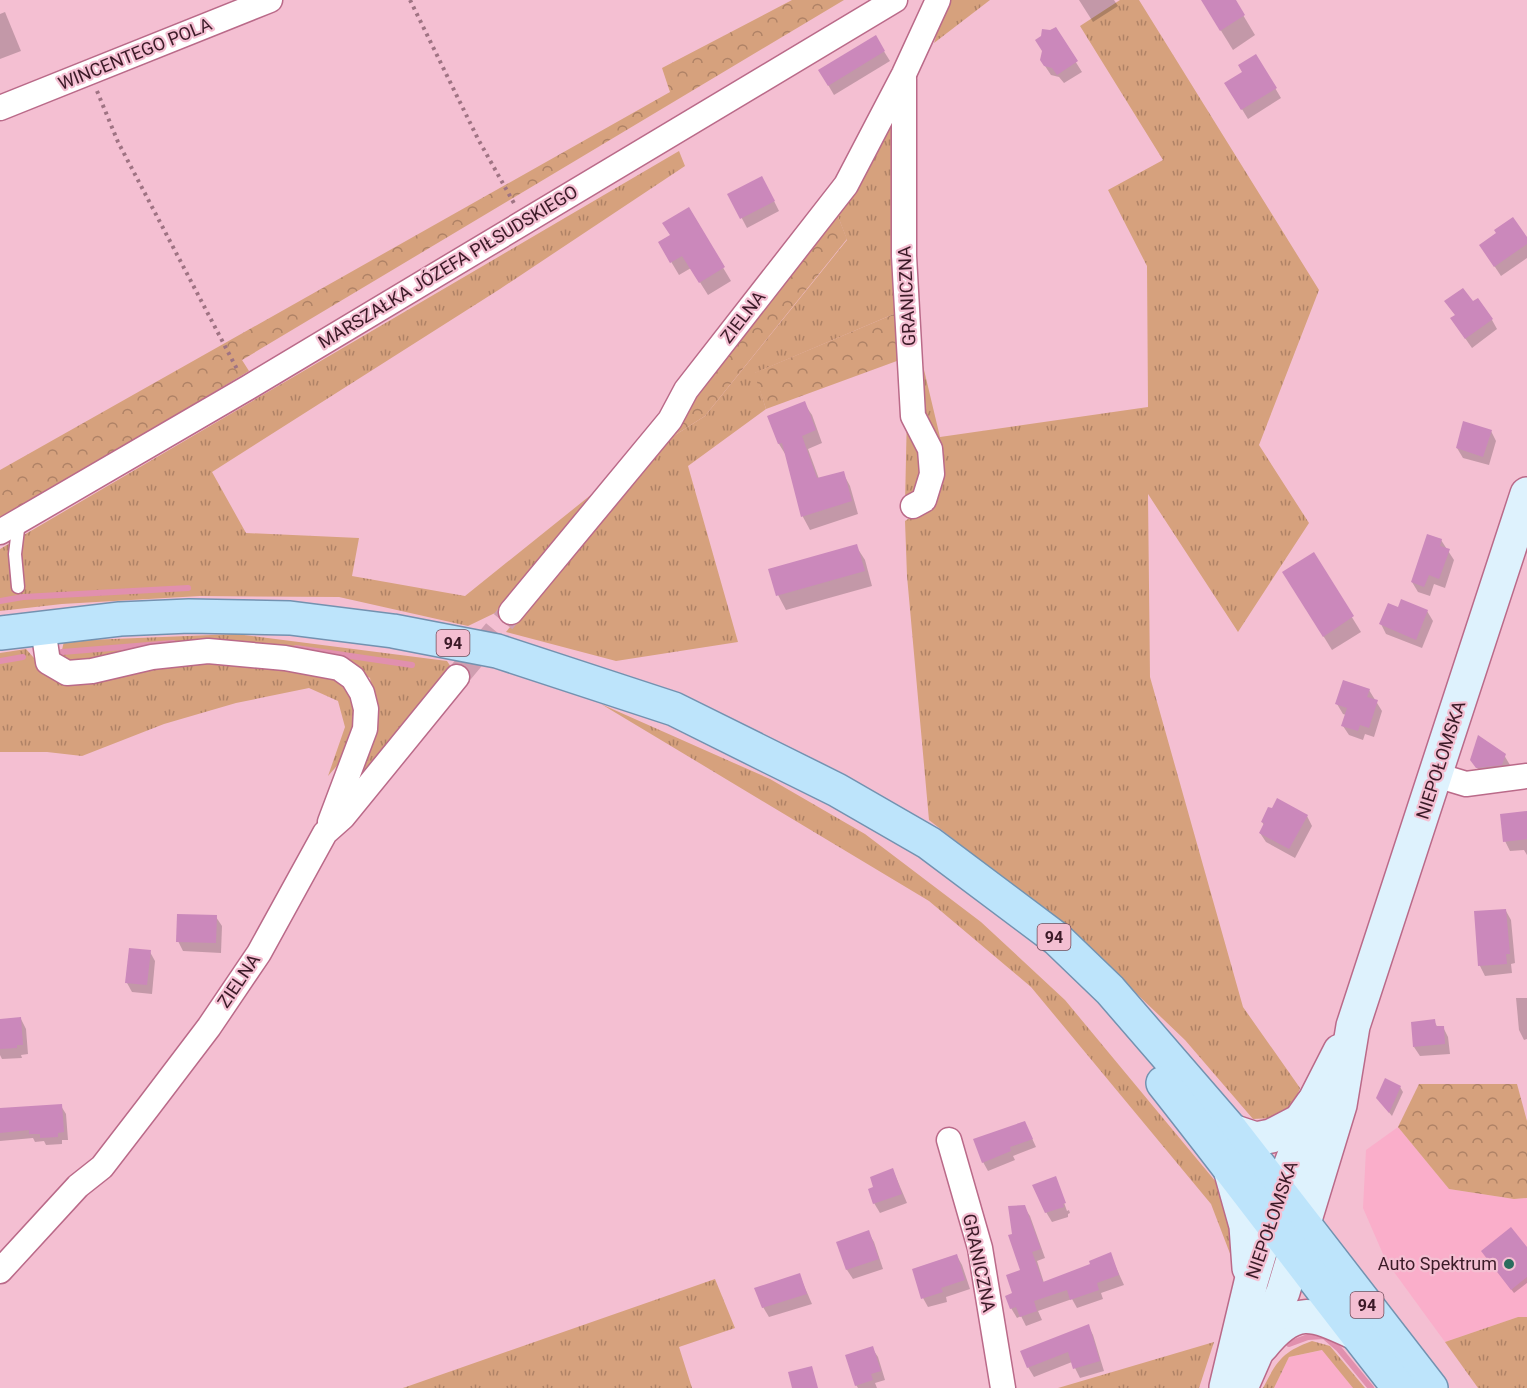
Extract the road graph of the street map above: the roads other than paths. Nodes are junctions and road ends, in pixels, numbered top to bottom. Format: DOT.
graph roads {
  1 [pos="270,0"];
  2 [pos="895,0"];
  3 [pos="938,0"];
  4 [pos="904,74"];
  5 [pos="0,108"];
  6 [pos="1527,494"];
  7 [pos="912,506"];
  8 [pos="9,526"];
  9 [pos="18,587"];
  10 [pos="511,612"];
  11 [pos="43,628"];
  12 [pos="0,633"];
  13 [pos="457,677"];
  14 [pos="1436,775"];
  15 [pos="1527,776"];
  16 [pos="837,790"];
  17 [pos="326,833"];
  18 [pos="1353,1026"];
  19 [pos="1315,1100"];
  20 [pos="1232,1131"];
  21 [pos="949,1140"];
  22 [pos="1230,1167"];
  23 [pos="1281,1192"];
  24 [pos="1269,1222"];
  25 [pos="1304,1223"];
  26 [pos="1295,1255"];
  27 [pos="0,1270"];
  28 [pos="1251,1282"];
  29 [pos="1355,1333"];
  30 [pos="1257,1352"];
  31 [pos="1003,1388"];
  32 [pos="1226,1388"];
  33 [pos="1241,1388"];
  34 [pos="1399,1388"];
  35 [pos="1431,1388"];
  1 -- 5 [label="street, WINCENTEGO POLA"];
  2 -- 8 [label="street, MARSZAŁKA JÓZEFA PIŁSUDSKIEGO"];
  3 -- 4 [label="street, ZIELNA"];
  4 -- 7 [label="street, GRANICZNA"];
  4 -- 10 [label="street, ZIELNA"];
  6 -- 14 [label="main road, NIEPOŁOMSKA"];
  8 -- 9 [label="lane"];
  11 -- 12 [label="main road, 94"];
  11 -- 16 [label="main road, 94"];
  11 -- 17 [label="street"];
  13 -- 17 [label="street, ZIELNA"];
  14 -- 15 [label="street"];
  14 -- 18 [label="main road, NIEPOŁOMSKA"];
  16 -- 20 [label="main road, 94"];
  16 -- 22 [label="main road, 94"];
  17 -- 27 [label="street, ZIELNA"];
  18 -- 19 [label="main road, NIEPOŁOMSKA"];
  18 -- 25 [label="main road, NIEPOŁOMSKA"];
  19 -- 20 [label="main road"];
  19 -- 23 [label="main road, NIEPOŁOMSKA"];
  20 -- 23 [label="main road, 94"];
  21 -- 31 [label="street, GRANICZNA"];
  22 -- 24 [label="main road, 94"];
  22 -- 28 [label="main road"];
  23 -- 24 [label="main road, NIEPOŁOMSKA"];
  23 -- 25 [label="main road, 94"];
  24 -- 26 [label="main road, 94"];
  24 -- 28 [label="main road, NIEPOŁOMSKA"];
  25 -- 26 [label="main road, NIEPOŁOMSKA"];
  25 -- 35 [label="main road, 94"];
  26 -- 29 [label="main road, 94"];
  26 -- 30 [label="main road, NIEPOŁOMSKA"];
  28 -- 32 [label="main road, NIEPOŁOMSKA"];
  29 -- 30 [label="main road"];
  29 -- 34 [label="main road, 94"];
  30 -- 33 [label="main road, NIEPOŁOMSKA"];
}
